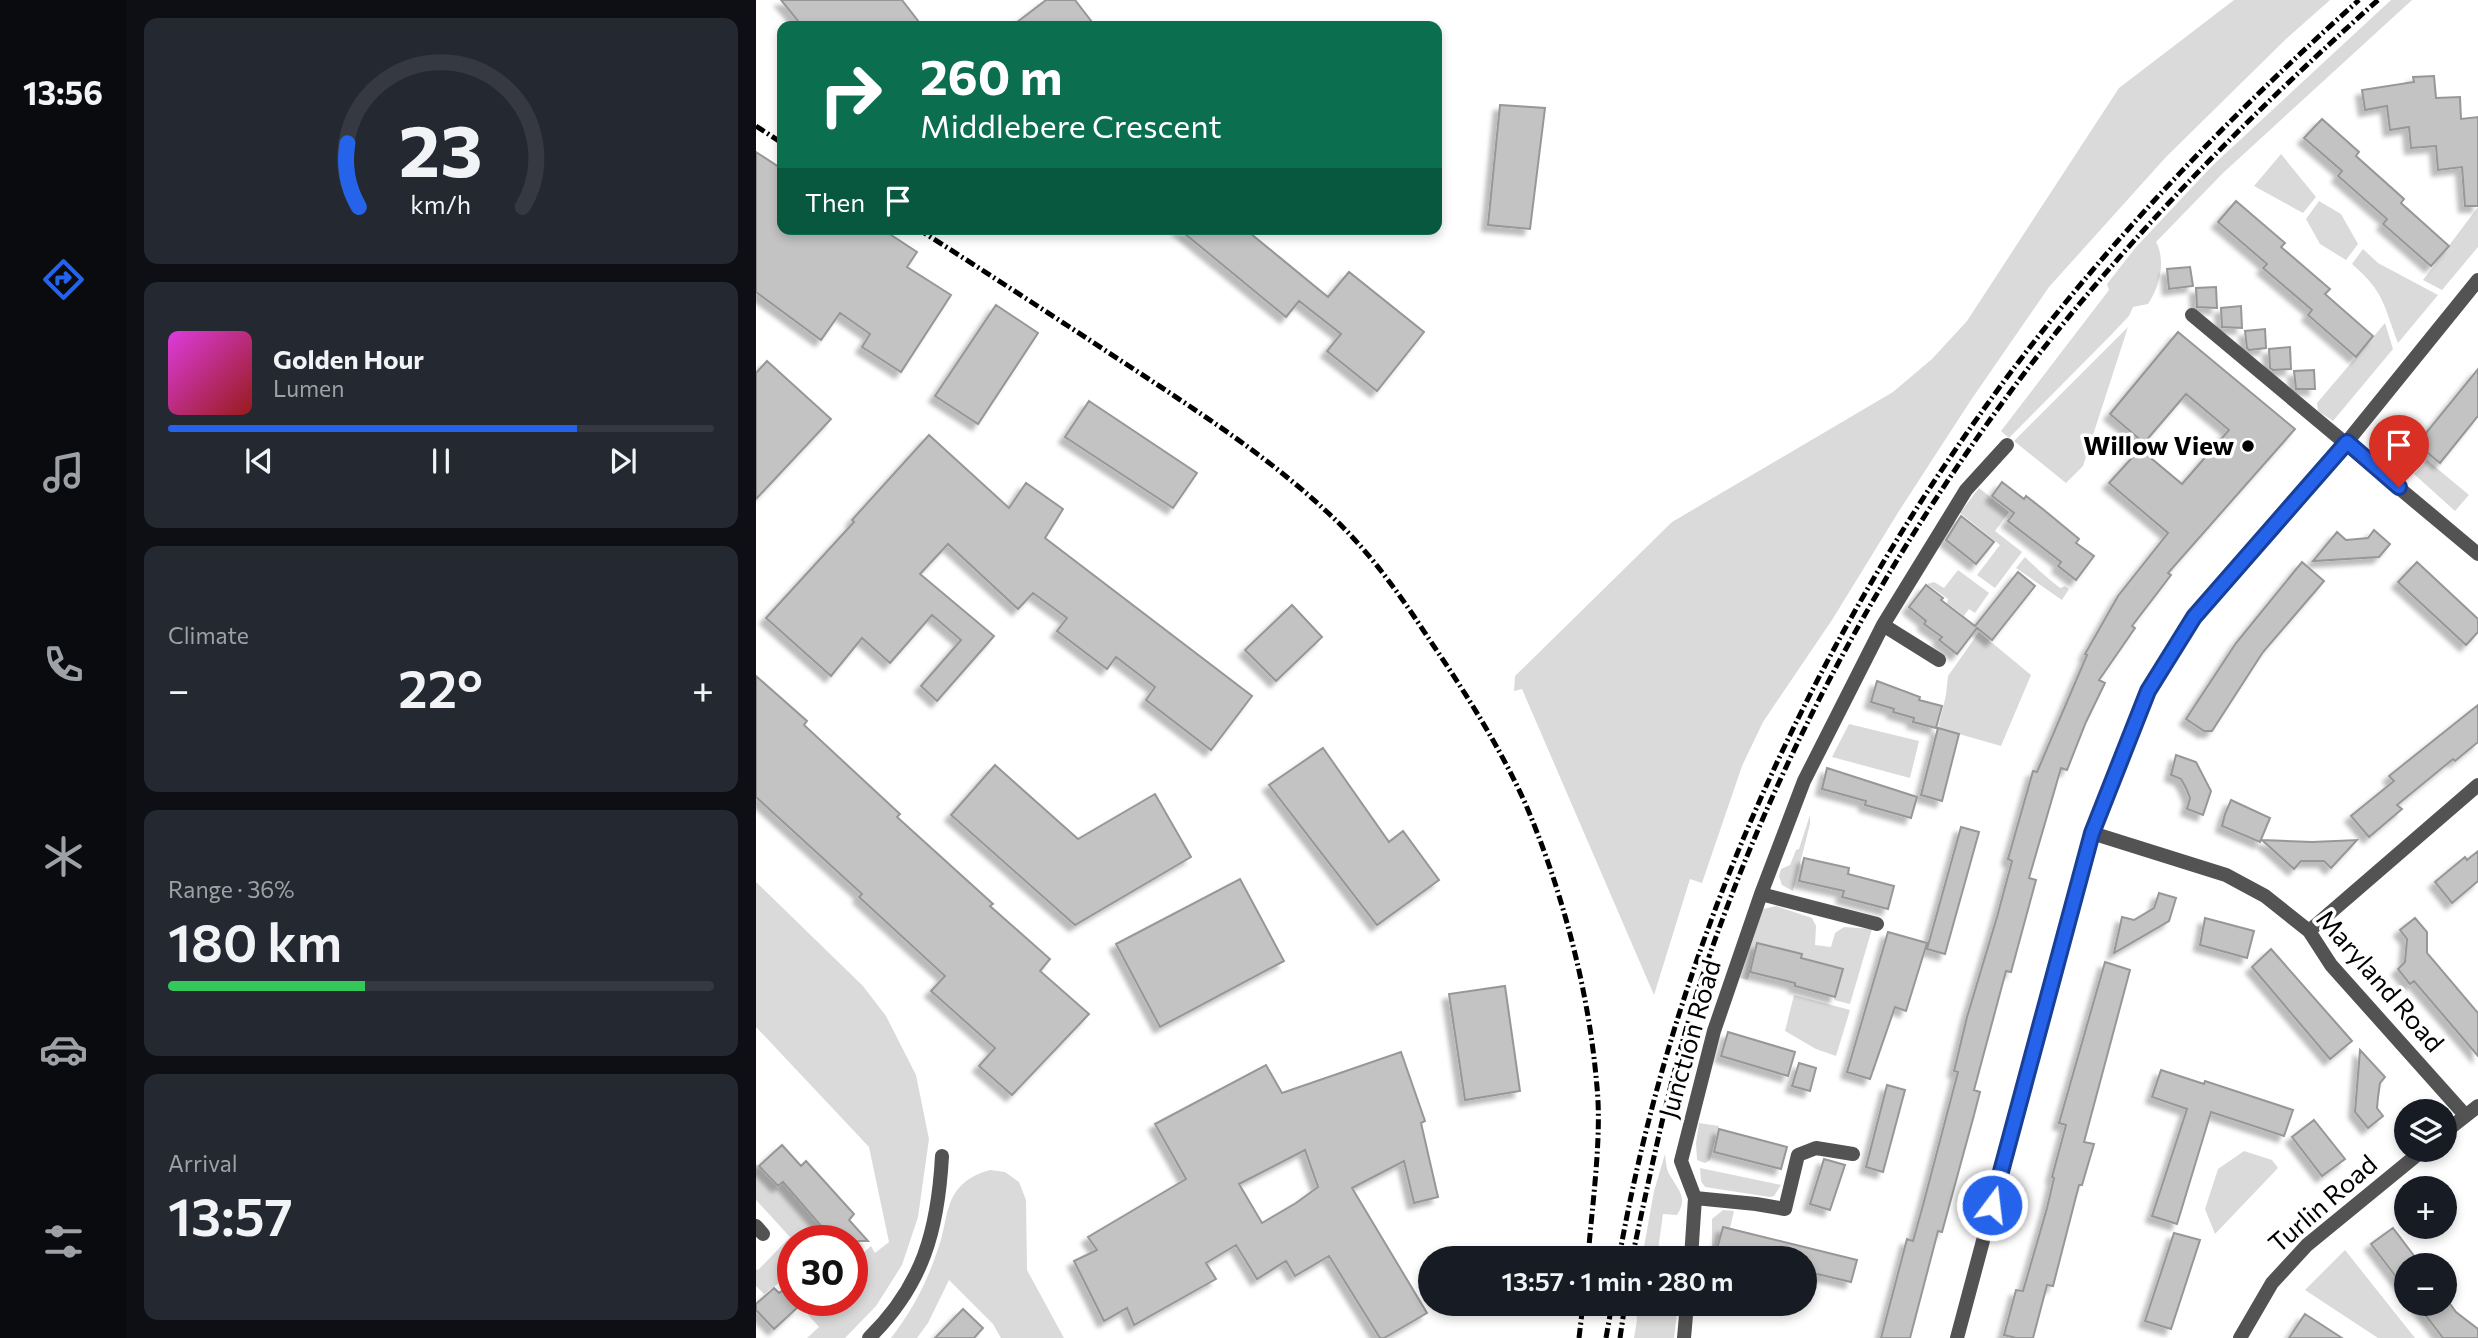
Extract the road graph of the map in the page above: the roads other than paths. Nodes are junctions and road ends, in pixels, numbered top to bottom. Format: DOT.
graph roads {
  1 [pos="2478,280"];
  2 [pos="2192,315"];
  3 [pos="2347,442"];
  4 [pos="2007,445"];
  5 [pos="2478,554"];
  6 [pos="1883,625"];
  7 [pos="1940,660"];
  8 [pos="2478,785"];
  9 [pos="2092,833"];
  10 [pos="1761,894"];
  11 [pos="1877,924"];
  12 [pos="2309,931"];
  13 [pos="2478,1106"];
  14 [pos="2465,1115"];
  15 [pos="2457,1122"];
  16 [pos="1853,1154"];
  17 [pos="942,1156"];
  18 [pos="2408,1162"];
  19 [pos="1695,1198"];
  20 [pos="1692,1246"];
  21 [pos="1686,1316"];
  22 [pos="869,1338"];
  23 [pos="1684,1338"];
  24 [pos="1957,1338"];
  25 [pos="2240,1338"];
  1 -- 3 [label="street"];
  2 -- 3 [label="street"];
  3 -- 5 [label="street"];
  3 -- 9 [label="street"];
  4 -- 6 [label="street, Junction Road"];
  6 -- 7 [label="street"];
  6 -- 10 [label="street, Junction Road"];
  8 -- 12 [label="street"];
  9 -- 12 [label="street, Maryland Road"];
  9 -- 24 [label="street"];
  10 -- 11 [label="street"];
  10 -- 19 [label="street, Junction Road"];
  12 -- 14 [label="street, Maryland Road"];
  13 -- 14 [label="street"];
  14 -- 15 [label="street"];
  16 -- 19 [label="street"];
  17 -- 22 [label="street"];
  18 -- 25 [label="street, Turlin Road"];
  19 -- 20 [label="street, Junction Road"];
  21 -- 23 [label="street"];
}
